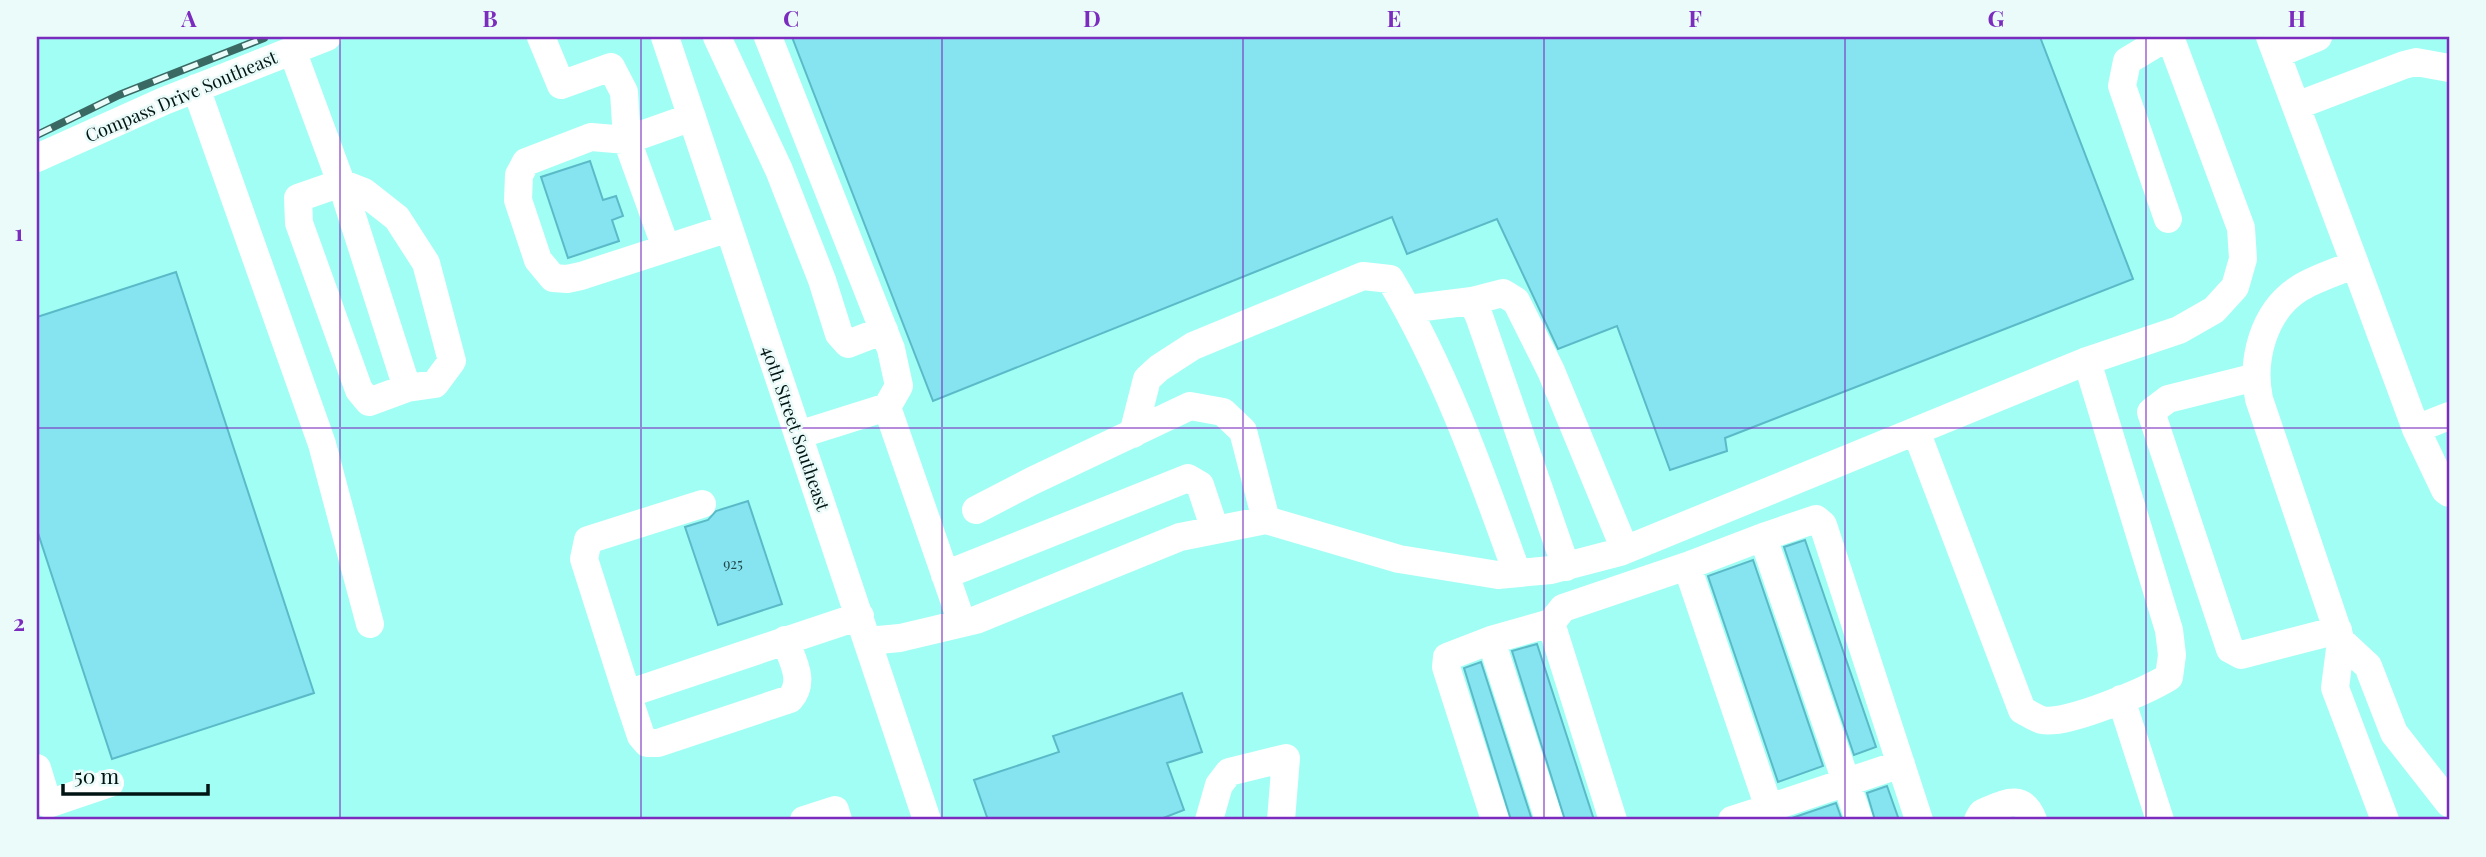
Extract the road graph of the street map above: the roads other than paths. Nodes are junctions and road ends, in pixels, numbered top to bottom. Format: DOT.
graph roads {
  1 [pos="541,37"];
  2 [pos="665,37"];
  3 [pos="717,37"];
  4 [pos="768,37"];
  5 [pos="2169,37"];
  6 [pos="2318,37"];
  7 [pos="308,42"];
  8 [pos="2273,46"];
  9 [pos="2449,68"];
  10 [pos="196,88"];
  11 [pos="2296,106"];
  12 [pos="692,117"];
  13 [pos="627,140"];
  14 [pos="37,158"];
  15 [pos="341,183"];
  16 [pos="2168,219"];
  17 [pos="729,228"];
  18 [pos="666,248"];
  19 [pos="2355,264"];
  20 [pos="1472,301"];
  21 [pos="1408,309"];
  22 [pos="884,330"];
  23 [pos="2087,361"];
  24 [pos="2256,377"];
  25 [pos="407,388"];
  26 [pos="887,407"];
  27 [pos="2449,416"];
  28 [pos="2416,429"];
  29 [pos="1916,431"];
  30 [pos="1133,434"];
  31 [pos="798,435"];
  32 [pos="2449,493"];
  33 [pos="702,504"];
  34 [pos="976,510"];
  35 [pos="1266,520"];
  36 [pos="1215,530"];
  37 [pos="1763,537"];
  38 [pos="1625,550"];
  39 [pos="1687,566"];
  40 [pos="1566,567"];
  41 [pos="1517,573"];
  42 [pos="945,575"];
  43 [pos="962,623"];
  44 [pos="1551,623"];
  45 [pos="370,624"];
  46 [pos="864,628"];
  47 [pos="2339,635"];
  48 [pos="785,640"];
  49 [pos="1491,640"];
  50 [pos="627,694"];
  51 [pos="2121,699"];
  52 [pos="1901,764"];
  53 [pos="37,768"];
  54 [pos="1846,782"];
  55 [pos="110,783"];
  56 [pos="2449,803"];
  57 [pos="1771,814"];
  58 [pos="804,820"];
  59 [pos="838,820"];
  60 [pos="927,820"];
  61 [pos="1209,820"];
  62 [pos="1281,820"];
  63 [pos="1494,820"];
  64 [pos="1549,820"];
  65 [pos="1613,820"];
  66 [pos="1732,820"];
  67 [pos="1859,820"];
  68 [pos="1919,820"];
  69 [pos="1978,820"];
  70 [pos="2033,820"];
  71 [pos="2160,820"];
  72 [pos="2385,820"];
  1 -- 13 [label="street"];
  2 -- 12 [label="street, 40th Street Southeast"];
  3 -- 22 [label="street"];
  4 -- 22 [label="street"];
  5 -- 16 [label="street"];
  5 -- 23 [label="street"];
  6 -- 8 [label="street"];
  7 -- 10 [label="street, Compass Drive Southeast"];
  7 -- 15 [label="street"];
  8 -- 11 [label="street"];
  9 -- 11 [label="street"];
  10 -- 14 [label="street, Compass Drive Southeast"];
  10 -- 45 [label="street"];
  11 -- 19 [label="street"];
  12 -- 13 [label="street"];
  12 -- 17 [label="street, 40th Street Southeast"];
  13 -- 18 [label="street"];
  13 -- 18 [label="street"];
  15 -- 25 [label="street"];
  15 -- 25 [label="street"];
  15 -- 25 [label="street"];
  17 -- 18 [label="street"];
  17 -- 31 [label="street, 40th Street Southeast"];
  19 -- 24 [label="street"];
  19 -- 28 [label="street"];
  20 -- 21 [label="street"];
  20 -- 38 [label="street"];
  20 -- 40 [label="street"];
  21 -- 30 [label="street"];
  21 -- 41 [label="street"];
  22 -- 26 [label="street"];
  23 -- 29 [label="street"];
  23 -- 51 [label="street"];
  24 -- 47 [label="street"];
  24 -- 47 [label="street"];
  26 -- 31 [label="street"];
  26 -- 42 [label="street"];
  27 -- 28 [label="street"];
  28 -- 32 [label="street"];
  29 -- 38 [label="street"];
  29 -- 51 [label="street"];
  30 -- 34 [label="street"];
  30 -- 35 [label="street"];
  31 -- 46 [label="street, 40th Street Southeast"];
  33 -- 50 [label="street"];
  35 -- 36 [label="street"];
  35 -- 41 [label="street"];
  36 -- 42 [label="street"];
  36 -- 43 [label="street"];
  37 -- 39 [label="street"];
  37 -- 52 [label="street"];
  37 -- 54 [label="street"];
  38 -- 40 [label="street"];
  39 -- 44 [label="street"];
  39 -- 57 [label="street"];
  40 -- 41 [label="street"];
  42 -- 43 [label="street"];
  43 -- 46 [label="street"];
  44 -- 49 [label="street"];
  44 -- 65 [label="street"];
  46 -- 48 [label="street"];
  46 -- 60 [label="street, 40th Street Southeast"];
  47 -- 56 [label="street"];
  47 -- 72 [label="street"];
  48 -- 50 [label="street"];
  48 -- 50 [label="street"];
  49 -- 63 [label="street"];
  49 -- 64 [label="street"];
  51 -- 71 [label="street"];
  52 -- 54 [label="street"];
  52 -- 68 [label="street"];
  53 -- 55 [label="street"];
  54 -- 57 [label="street"];
  54 -- 67 [label="street"];
  57 -- 66 [label="street"];
  58 -- 59 [label="street"];
  61 -- 62 [label="street"];
  69 -- 70 [label="street"];
}
